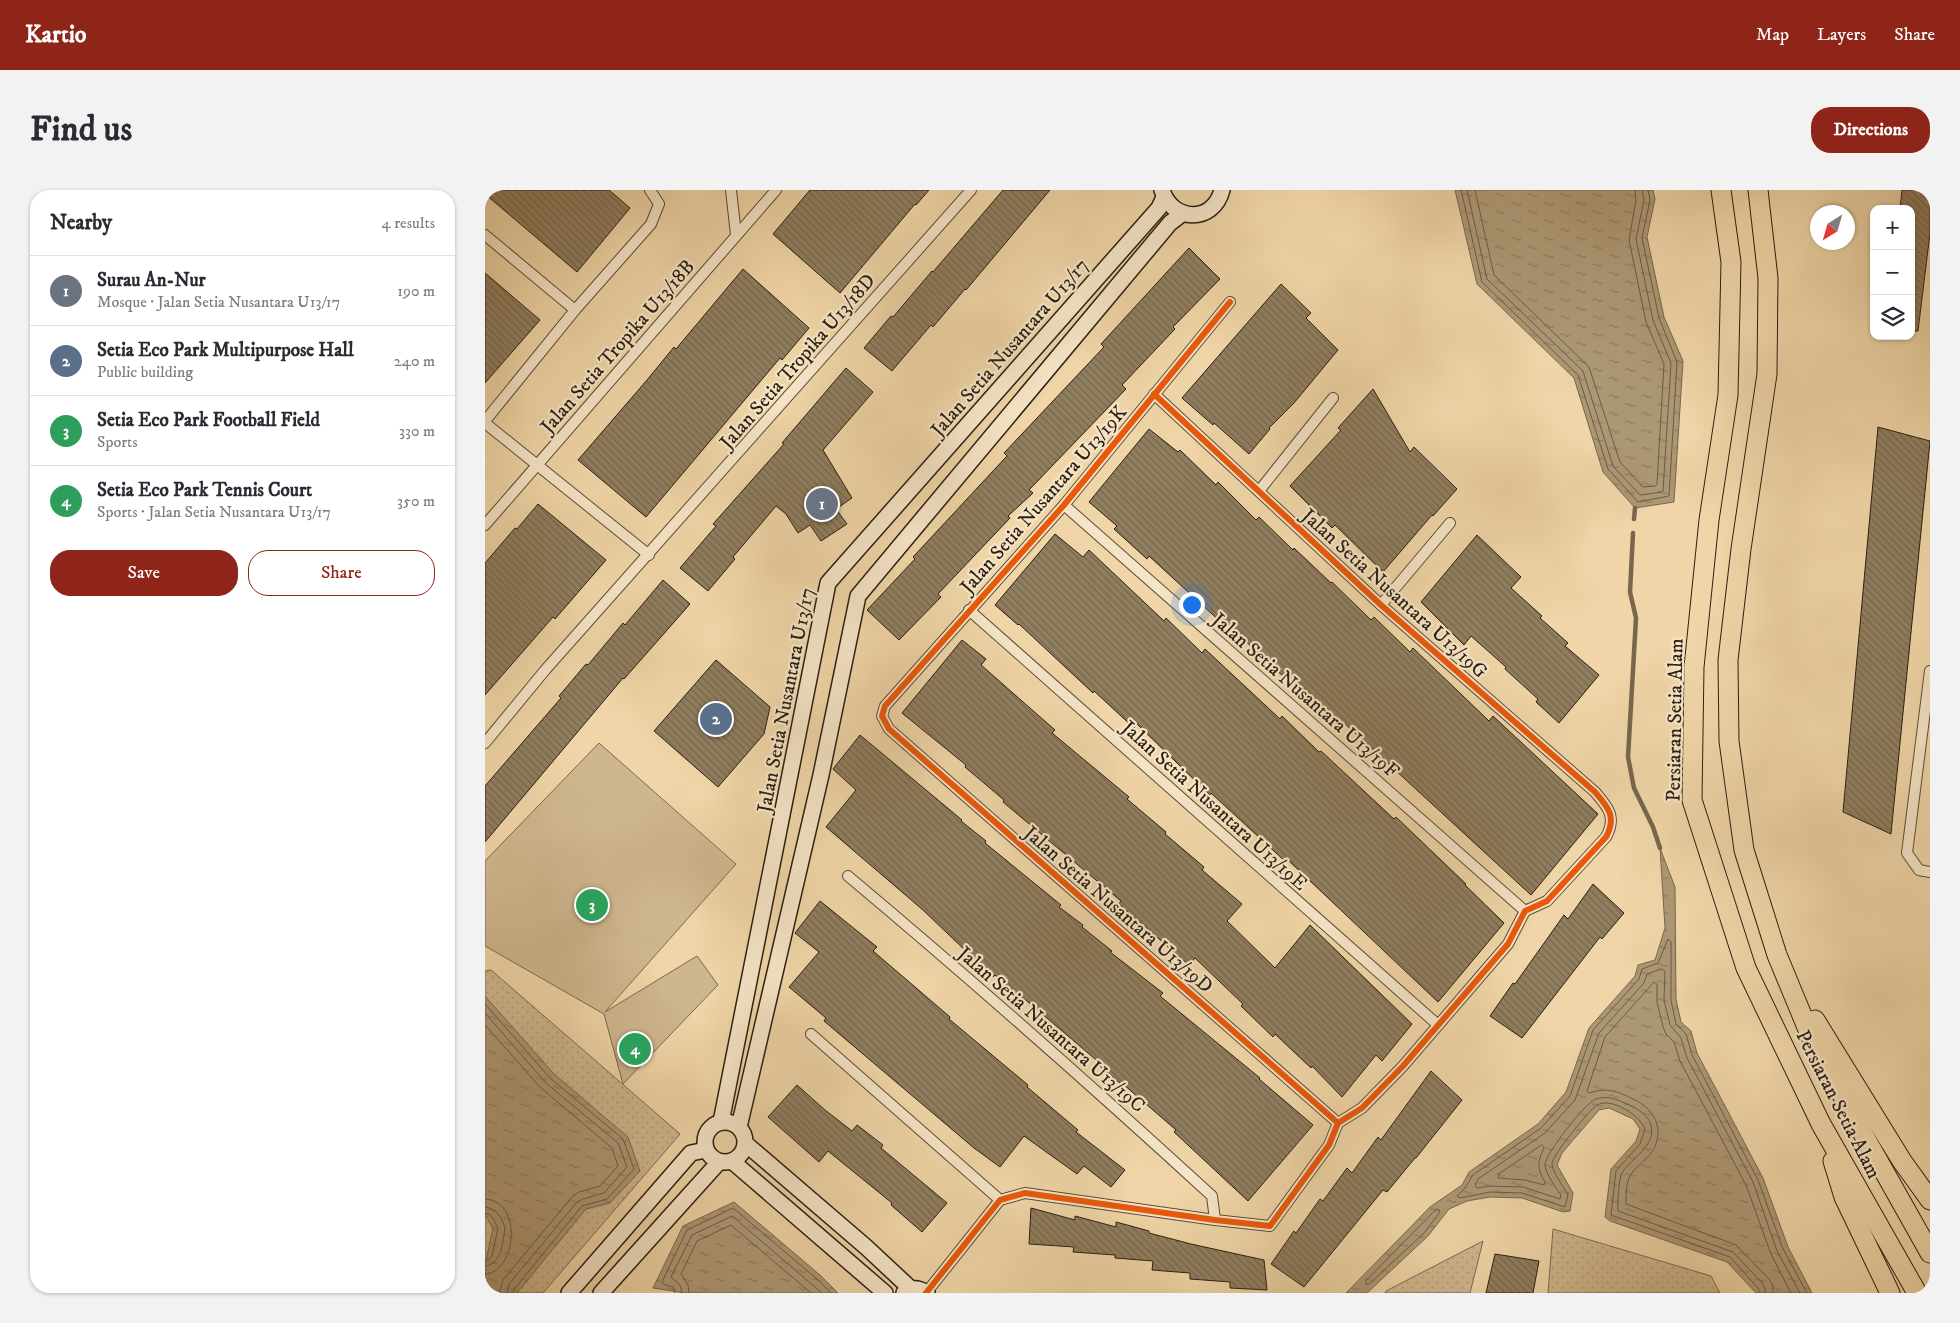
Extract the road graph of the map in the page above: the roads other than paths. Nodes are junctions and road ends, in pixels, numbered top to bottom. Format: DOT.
graph roads {
  1 [pos="651,190"];
  2 [pos="731,190"];
  3 [pos="776,190"];
  4 [pos="971,190"];
  5 [pos="1222,190"];
  6 [pos="1721,190"];
  7 [pos="1758,190"];
  8 [pos="1163,193"];
  9 [pos="1183,213"];
  10 [pos="485,235"];
  11 [pos="736,235"];
  12 [pos="1230,302"];
  13 [pos="575,310"];
  14 [pos="1154,394"];
  15 [pos="1333,398"];
  16 [pos="485,422"];
  17 [pos="537,466"];
  18 [pos="1259,491"];
  19 [pos="1064,505"];
  20 [pos="1450,523"];
  21 [pos="485,525"];
  22 [pos="649,555"];
  23 [pos="1381,605"];
  24 [pos="969,610"];
  25 [pos="1930,671"];
  26 [pos="882,716"];
  27 [pos="485,742"];
  28 [pos="1930,872"];
  29 [pos="848,876"];
  30 [pos="1525,912"];
  31 [pos="1777,954"];
  32 [pos="1438,1025"];
  33 [pos="811,1034"];
  34 [pos="721,1122"];
  35 [pos="1338,1123"];
  36 [pos="1821,1124"];
  37 [pos="739,1127"];
  38 [pos="746,1144"];
  39 [pos="706,1150"];
  40 [pos="726,1162"];
  41 [pos="1000,1200"];
  42 [pos="1930,1200"];
  43 [pos="1215,1220"];
  44 [pos="1930,1253"];
  45 [pos="907,1291"];
  46 [pos="569,1293"];
  47 [pos="601,1293"];
  48 [pos="885,1293"];
  49 [pos="927,1293"];
  50 [pos="1890,1293"];
  51 [pos="1917,1293"];
  1 -- 13 [label="street"];
  2 -- 11 [label="street"];
  3 -- 11 [label="street, Jalan Setia Tropika U13/18B"];
  4 -- 22 [label="street, Jalan Setia Tropika U13/18D"];
  5 -- 9 [label="main road"];
  6 -- 36 [label="highway, Persiaran Setia Alam"];
  7 -- 31 [label="highway, Persiaran Setia Alam"];
  8 -- 9 [label="main road"];
  8 -- 34 [label="main road, Jalan Setia Nusantara U13/17"];
  9 -- 37 [label="main road, Jalan Setia Nusantara U13/17"];
  10 -- 13 [label="street"];
  11 -- 17 [label="street, Jalan Setia Tropika U13/18B"];
  12 -- 14 [label="street, Jalan Setia Nusantara U13/19K"];
  13 -- 16 [label="street"];
  14 -- 18 [label="street, Jalan Setia Nusantara U13/19G"];
  14 -- 19 [label="street, Jalan Setia Nusantara U13/19K"];
  15 -- 18 [label="street"];
  16 -- 17 [label="street"];
  17 -- 21 [label="street, Jalan Setia Tropika U13/18B"];
  17 -- 22 [label="street"];
  18 -- 23 [label="street, Jalan Setia Nusantara U13/19G"];
  19 -- 24 [label="street, Jalan Setia Nusantara U13/19K"];
  19 -- 30 [label="street, Jalan Setia Nusantara U13/19F"];
  20 -- 23 [label="street"];
  22 -- 27 [label="street, Jalan Setia Tropika U13/18D"];
  23 -- 30 [label="street, Jalan Setia Nusantara U13/19G"];
  24 -- 26 [label="street, Jalan Setia Nusantara U13/19K"];
  24 -- 32 [label="street, Jalan Setia Nusantara U13/19E"];
  25 -- 28 [label="street"];
  26 -- 35 [label="street, Jalan Setia Nusantara U13/19D"];
  29 -- 43 [label="street, Jalan Setia Nusantara U13/19C"];
  30 -- 32 [label="street"];
  31 -- 42 [label="highway"];
  31 -- 44 [label="highway, Persiaran Setia Alam"];
  32 -- 35 [label="street"];
  33 -- 41 [label="street"];
  34 -- 37 [label="main road"];
  34 -- 39 [label="main road"];
  35 -- 43 [label="street"];
  36 -- 50 [label="highway"];
  36 -- 51 [label="highway, Persiaran Setia Alam"];
  37 -- 38 [label="main road"];
  38 -- 40 [label="main road"];
  38 -- 45 [label="main road"];
  39 -- 40 [label="main road"];
  39 -- 46 [label="main road"];
  40 -- 47 [label="main road"];
  40 -- 48 [label="main road"];
  41 -- 43 [label="street"];
  41 -- 49 [label="street"];
  45 -- 49 [label="main road"];
}
